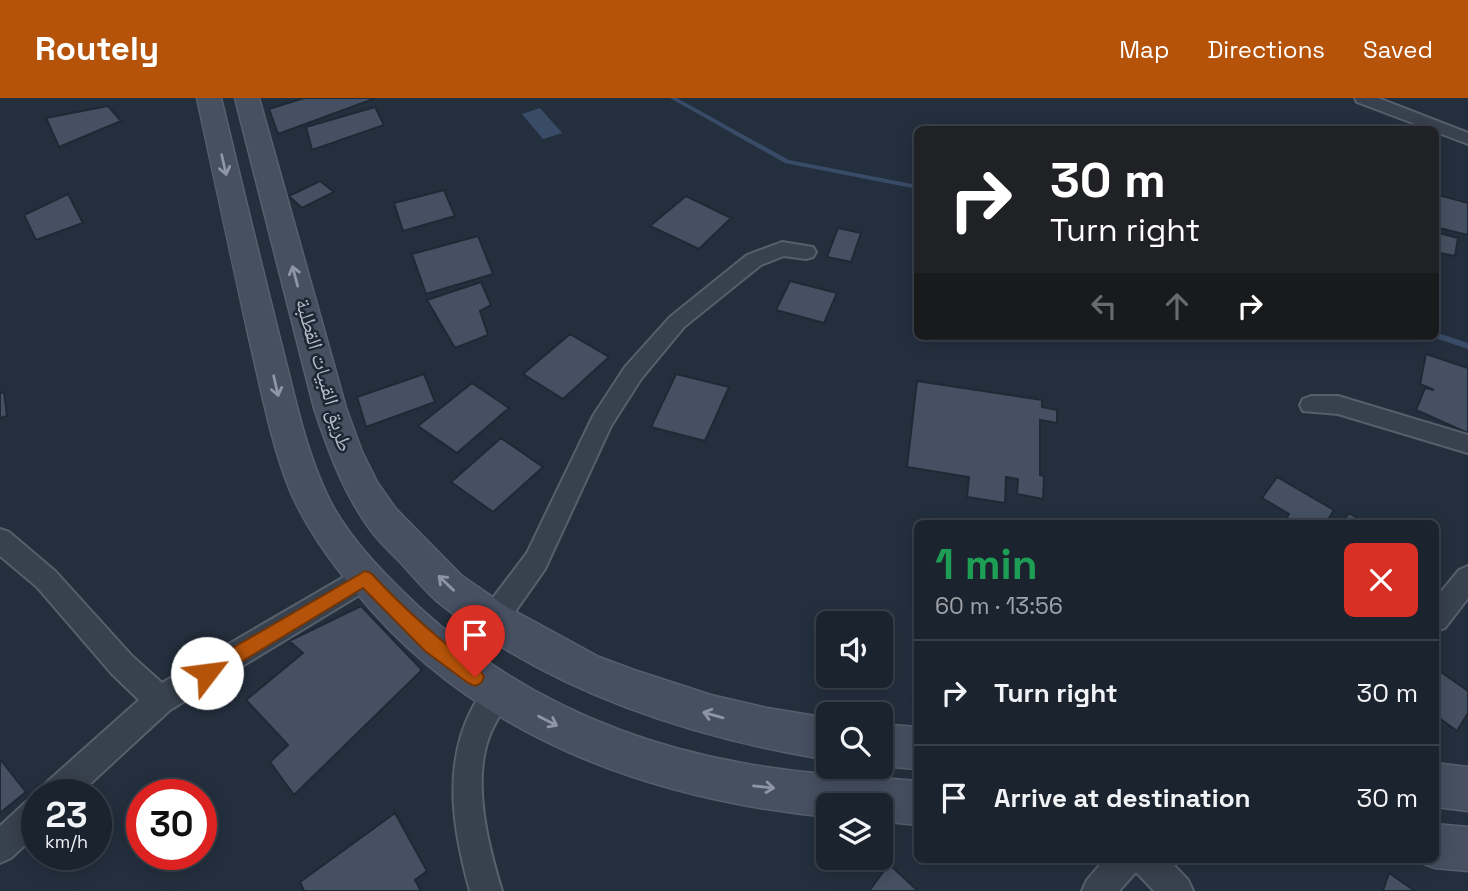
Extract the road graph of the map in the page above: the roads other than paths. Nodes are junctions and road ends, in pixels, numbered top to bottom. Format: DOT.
graph roads {
  1 [pos="209,98"];
  2 [pos="247,98"];
  3 [pos="1363,98"];
  4 [pos="1435,126"];
  5 [pos="1439,128"];
  6 [pos="1468,139"];
  7 [pos="806,252"];
  8 [pos="1311,405"];
  9 [pos="1468,444"];
  10 [pos="345,452"];
  11 [pos="301,469"];
  12 [pos="0,540"];
  13 [pos="365,578"];
  14 [pos="1468,578"];
  15 [pos="1439,614"];
  16 [pos="493,620"];
  17 [pos="497,693"];
  18 [pos="160,700"];
  19 [pos="816,737"];
  20 [pos="893,746"];
  21 [pos="914,748"];
  22 [pos="73,779"];
  23 [pos="1439,785"];
  24 [pos="1468,789"];
  25 [pos="914,803"];
  26 [pos="21,828"];
  27 [pos="1439,846"];
  28 [pos="0,847"];
  29 [pos="1468,849"];
  30 [pos="1122,863"];
  31 [pos="1149,863"];
  32 [pos="486,891"];
  33 [pos="1098,891"];
  34 [pos="1177,891"];
  1 -- 11 [label="main road, one-way"];
  10 -- 2 [label="main road, طريق القبيات القطلبة, one-way"];
  3 -- 4 [label="street"];
  5 -- 6 [label="street"];
  7 -- 16 [label="street"];
  8 -- 9 [label="street"];
  10 -- 11 [label="main road"];
  16 -- 10 [label="main road, طريق القبيات القطلبة, one-way"];
  11 -- 13 [label="main road"];
  12 -- 18 [label="street"];
  13 -- 17 [label="main road"];
  13 -- 18 [label="street"];
  14 -- 15 [label="street"];
  19 -- 16 [label="main road, طريق القبيات القطلبة, one-way"];
  17 -- 25 [label="main road, one-way"];
  17 -- 32 [label="street"];
  18 -- 22 [label="street"];
  20 -- 21 [label="main road"];
  23 -- 24 [label="main road"];
  26 -- 28 [label="street"];
  27 -- 29 [label="main road"];
  30 -- 33 [label="street"];
  31 -- 34 [label="street"];
}
